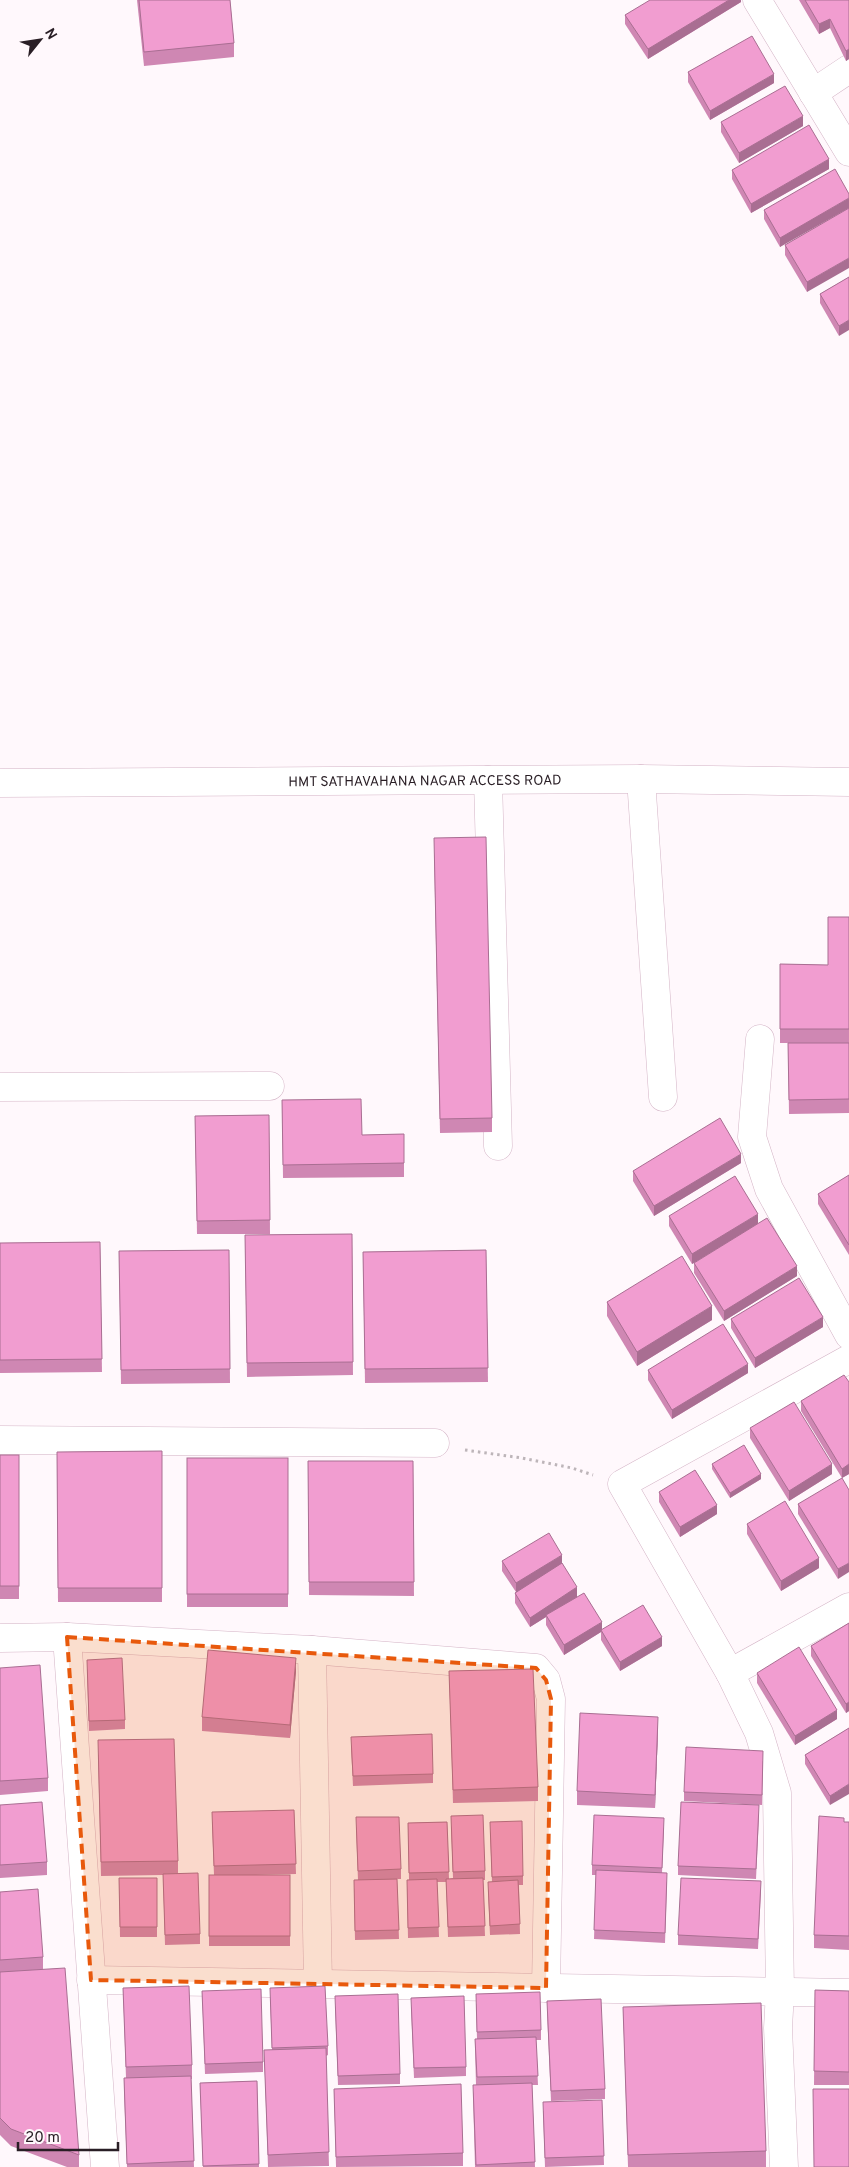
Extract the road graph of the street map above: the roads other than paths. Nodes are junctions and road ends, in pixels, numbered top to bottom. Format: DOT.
graph roads {
  1 [pos="757,0"];
  2 [pos="849,69"];
  3 [pos="813,92"];
  4 [pos="849,152"];
  5 [pos="641,779"];
  6 [pos="488,780"];
  7 [pos="849,782"];
  8 [pos="0,783"];
  9 [pos="760,1040"];
  10 [pos="270,1086"];
  11 [pos="0,1087"];
  12 [pos="663,1096"];
  13 [pos="498,1146"];
  14 [pos="849,1335"];
  15 [pos="849,1359"];
  16 [pos="0,1440"];
  17 [pos="435,1442"];
  18 [pos="849,1607"];
  19 [pos="67,1637"];
  20 [pos="0,1638"];
  21 [pos="312,1650"];
  22 [pos="730,1673"];
  23 [pos="91,1980"];
  24 [pos="318,1984"];
  25 [pos="546,1988"];
  26 [pos="780,1992"];
  27 [pos="849,1993"];
  28 [pos="105,2167"];
  29 [pos="784,2167"];
  1 -- 3 [label="street"];
  2 -- 3 [label="street"];
  3 -- 4 [label="street"];
  5 -- 6 [label="street, HMT SATHAVAHANA NAGAR ACCESS ROAD"];
  5 -- 7 [label="street, HMT SATHAVAHANA NAGAR ACCESS ROAD"];
  5 -- 12 [label="street"];
  6 -- 8 [label="street, HMT SATHAVAHANA NAGAR ACCESS ROAD"];
  6 -- 13 [label="street"];
  9 -- 14 [label="street"];
  10 -- 11 [label="street"];
  15 -- 22 [label="street"];
  16 -- 17 [label="street"];
  18 -- 22 [label="street"];
  19 -- 20 [label="street"];
  19 -- 21 [label="street"];
  19 -- 23 [label="street"];
  21 -- 24 [label="street"];
  21 -- 25 [label="street"];
  22 -- 26 [label="street"];
  23 -- 24 [label="street"];
  23 -- 28 [label="street"];
  24 -- 25 [label="street"];
  25 -- 26 [label="street"];
  26 -- 27 [label="street"];
  26 -- 29 [label="street"];
}
